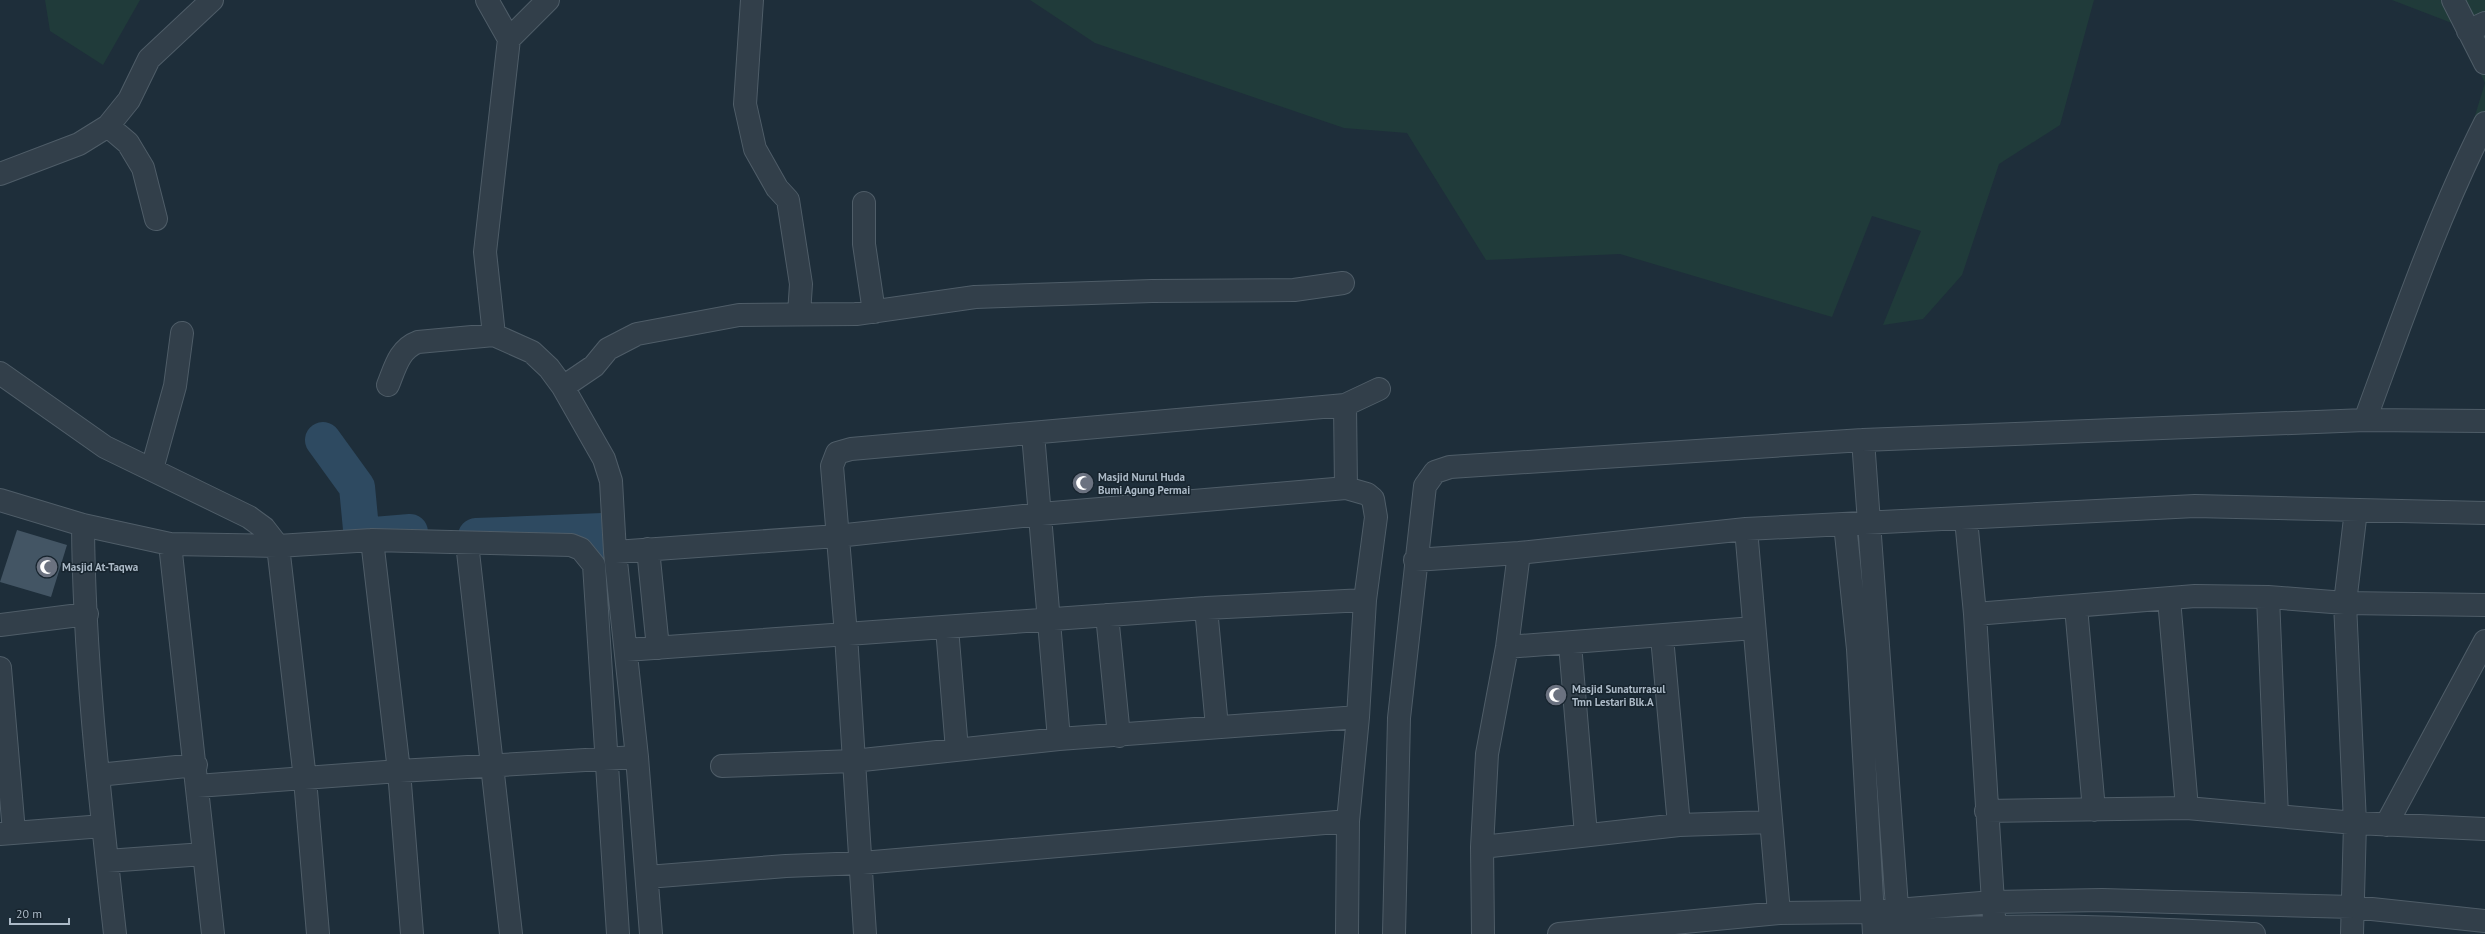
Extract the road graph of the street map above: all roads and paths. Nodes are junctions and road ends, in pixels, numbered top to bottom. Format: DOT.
graph roads {
  1 [pos="212,0"];
  2 [pos="487,0"];
  3 [pos="548,0"];
  4 [pos="752,0"];
  5 [pos="2453,0"];
  6 [pos="2477,27"];
  7 [pos="509,39"];
  8 [pos="2485,63"];
  9 [pos="2485,123"];
  10 [pos="108,126"];
  11 [pos="0,174"];
  12 [pos="864,203"];
  13 [pos="156,219"];
  14 [pos="1343,284"];
  15 [pos="874,312"];
  16 [pos="799,314"];
  17 [pos="182,333"];
  18 [pos="494,335"];
  19 [pos="0,373"];
  20 [pos="388,385"];
  21 [pos="562,387"];
  22 [pos="1379,389"];
  23 [pos="1345,405"];
  24 [pos="2365,420"];
  25 [pos="2485,421"];
  26 [pos="1033,434"];
  27 [pos="1863,440"];
  28 [pos="152,469"];
  29 [pos="1346,488"];
  30 [pos="0,500"];
  31 [pos="2356,510"];
  32 [pos="2485,513"];
  33 [pos="1041,514"];
  34 [pos="1966,519"];
  35 [pos="1869,523"];
  36 [pos="1844,524"];
  37 [pos="84,525"];
  38 [pos="1746,529"];
  39 [pos="837,536"];
  40 [pos="372,540"];
  41 [pos="467,543"];
  42 [pos="170,544"];
  43 [pos="278,546"];
  44 [pos="648,549"];
  45 [pos="615,552"];
  46 [pos="1519,553"];
  47 [pos="1415,560"];
  48 [pos="2268,596"];
  49 [pos="2169,599"];
  50 [pos="1365,600"];
  51 [pos="2345,603"];
  52 [pos="2485,605"];
  53 [pos="2076,607"];
  54 [pos="1206,608"];
  55 [pos="87,614"];
  56 [pos="1976,614"];
  57 [pos="1107,615"];
  58 [pos="1048,620"];
  59 [pos="0,625"];
  60 [pos="947,628"];
  61 [pos="1754,628"];
  62 [pos="846,634"];
  63 [pos="1662,637"];
  64 [pos="2485,641"];
  65 [pos="1570,644"];
  66 [pos="1508,647"];
  67 [pos="658,648"];
  68 [pos="626,650"];
  69 [pos="0,668"];
  70 [pos="1358,717"];
  71 [pos="1218,727"];
  72 [pos="1119,736"];
  73 [pos="1059,739"];
  74 [pos="957,750"];
  75 [pos="623,757"];
  76 [pos="853,760"];
  77 [pos="494,766"];
  78 [pos="722,766"];
  79 [pos="399,771"];
  80 [pos="98,775"];
  81 [pos="196,776"];
  82 [pos="305,780"];
  83 [pos="2187,808"];
  84 [pos="2094,810"];
  85 [pos="1986,811"];
  86 [pos="2277,816"];
  87 [pos="1348,821"];
  88 [pos="1771,822"];
  89 [pos="2354,823"];
  90 [pos="1679,825"];
  91 [pos="2386,825"];
  92 [pos="103,826"];
  93 [pos="2485,829"];
  94 [pos="7,833"];
  95 [pos="1586,835"];
  96 [pos="1482,847"];
  97 [pos="204,854"];
  98 [pos="107,861"];
  99 [pos="862,863"];
  100 [pos="646,877"];
  101 [pos="1993,902"];
  102 [pos="2353,907"];
  103 [pos="1897,908"];
  104 [pos="1873,912"];
  105 [pos="1779,913"];
  106 [pos="2485,921"];
  107 [pos="1995,931"];
  108 [pos="1899,933"];
  109 [pos="115,934"];
  110 [pos="213,934"];
  111 [pos="318,934"];
  112 [pos="412,934"];
  113 [pos="511,934"];
  114 [pos="618,934"];
  115 [pos="651,934"];
  116 [pos="865,934"];
  117 [pos="1348,934"];
  118 [pos="1394,934"];
  119 [pos="1483,934"];
  120 [pos="1559,934"];
  121 [pos="1876,934"];
  122 [pos="2254,934"];
  123 [pos="2352,934"];
  1 -- 10 [label="street"];
  2 -- 7 [label="street"];
  3 -- 7 [label="street"];
  4 -- 16 [label="street"];
  5 -- 6 [label="street"];
  6 -- 8 [label="street"];
  7 -- 18 [label="street"];
  9 -- 24 [label="street"];
  10 -- 11 [label="street"];
  10 -- 13 [label="street"];
  12 -- 15 [label="street"];
  14 -- 15 [label="street"];
  15 -- 16 [label="street"];
  16 -- 21 [label="street"];
  17 -- 28 [label="street"];
  18 -- 20 [label="street"];
  18 -- 21 [label="street"];
  19 -- 28 [label="street"];
  21 -- 45 [label="street"];
  22 -- 23 [label="street"];
  23 -- 26 [label="street"];
  23 -- 29 [label="street"];
  24 -- 25 [label="street"];
  24 -- 27 [label="street"];
  26 -- 33 [label="street"];
  26 -- 39 [label="street"];
  27 -- 35 [label="street"];
  27 -- 47 [label="street"];
  28 -- 43 [label="street"];
  29 -- 33 [label="street"];
  29 -- 50 [label="street"];
  30 -- 37 [label="street"];
  31 -- 32 [label="street"];
  31 -- 34 [label="street"];
  31 -- 51 [label="street"];
  33 -- 39 [label="street"];
  33 -- 58 [label="street"];
  34 -- 35 [label="street"];
  34 -- 56 [label="street"];
  35 -- 36 [label="street"];
  35 -- 103 [label="street"];
  36 -- 38 [label="street"];
  36 -- 104 [label="street"];
  37 -- 42 [label="street"];
  37 -- 55 [label="street"];
  38 -- 46 [label="street"];
  38 -- 61 [label="street"];
  39 -- 44 [label="street"];
  39 -- 62 [label="street"];
  40 -- 41 [label="street"];
  40 -- 43 [label="street"];
  40 -- 79 [label="street"];
  41 -- 75 [label="street"];
  41 -- 77 [label="street"];
  42 -- 43 [label="street"];
  42 -- 81 [label="street"];
  43 -- 82 [label="street"];
  44 -- 45 [label="street"];
  44 -- 67 [label="street"];
  45 -- 68 [label="street"];
  46 -- 47 [label="street"];
  46 -- 66 [label="street"];
  47 -- 118 [label="street"];
  48 -- 49 [label="street"];
  48 -- 51 [label="street"];
  48 -- 86 [label="street"];
  49 -- 53 [label="street"];
  49 -- 83 [label="street"];
  50 -- 54 [label="street"];
  50 -- 70 [label="street"];
  51 -- 52 [label="street"];
  51 -- 89 [label="street"];
  53 -- 56 [label="street"];
  53 -- 84 [label="street"];
  54 -- 57 [label="street"];
  54 -- 71 [label="street"];
  55 -- 59 [label="street"];
  55 -- 80 [label="street"];
  56 -- 85 [label="street"];
  57 -- 58 [label="street"];
  57 -- 72 [label="street"];
  58 -- 60 [label="street"];
  58 -- 73 [label="street"];
  60 -- 62 [label="street"];
  60 -- 74 [label="street"];
  61 -- 63 [label="street"];
  61 -- 88 [label="street"];
  62 -- 67 [label="street"];
  62 -- 76 [label="street"];
  63 -- 65 [label="street"];
  63 -- 90 [label="street"];
  64 -- 91 [label="street"];
  65 -- 66 [label="street"];
  65 -- 95 [label="street"];
  66 -- 96 [label="street"];
  67 -- 68 [label="street"];
  68 -- 75 [label="street"];
  69 -- 94 [label="street"];
  70 -- 71 [label="street"];
  70 -- 87 [label="street"];
  71 -- 72 [label="street"];
  72 -- 73 [label="street"];
  73 -- 74 [label="street"];
  74 -- 76 [label="street"];
  75 -- 77 [label="street"];
  75 -- 100 [label="street"];
  75 -- 114 [label="street"];
  76 -- 78 [label="street"];
  76 -- 99 [label="street"];
  77 -- 79 [label="street"];
  77 -- 113 [label="street"];
  79 -- 82 [label="street"];
  79 -- 112 [label="street"];
  80 -- 81 [label="street"];
  80 -- 92 [label="street"];
  81 -- 82 [label="street"];
  81 -- 97 [label="street"];
  82 -- 111 [label="street"];
  83 -- 84 [label="street"];
  83 -- 86 [label="street"];
  84 -- 85 [label="street"];
  85 -- 101 [label="street"];
  86 -- 89 [label="street"];
  87 -- 99 [label="street"];
  87 -- 117 [label="street"];
  88 -- 90 [label="street"];
  88 -- 105 [label="street"];
  89 -- 91 [label="street"];
  89 -- 102 [label="street"];
  90 -- 95 [label="street"];
  91 -- 93 [label="street"];
  92 -- 94 [label="street"];
  92 -- 98 [label="street"];
  95 -- 96 [label="street"];
  96 -- 119 [label="street"];
  97 -- 98 [label="street"];
  97 -- 110 [label="street"];
  98 -- 109 [label="street"];
  99 -- 100 [label="street"];
  99 -- 116 [label="street"];
  100 -- 115 [label="street"];
  101 -- 102 [label="street"];
  101 -- 103 [label="street"];
  101 -- 107 [label="street"];
  102 -- 106 [label="street"];
  102 -- 123 [label="street"];
  103 -- 104 [label="street"];
  103 -- 108 [label="street"];
  104 -- 105 [label="street"];
  104 -- 121 [label="street"];
  105 -- 120 [label="street"];
  107 -- 108 [label="street"];
  107 -- 122 [label="street"];
  108 -- 121 [label="street"];
}
